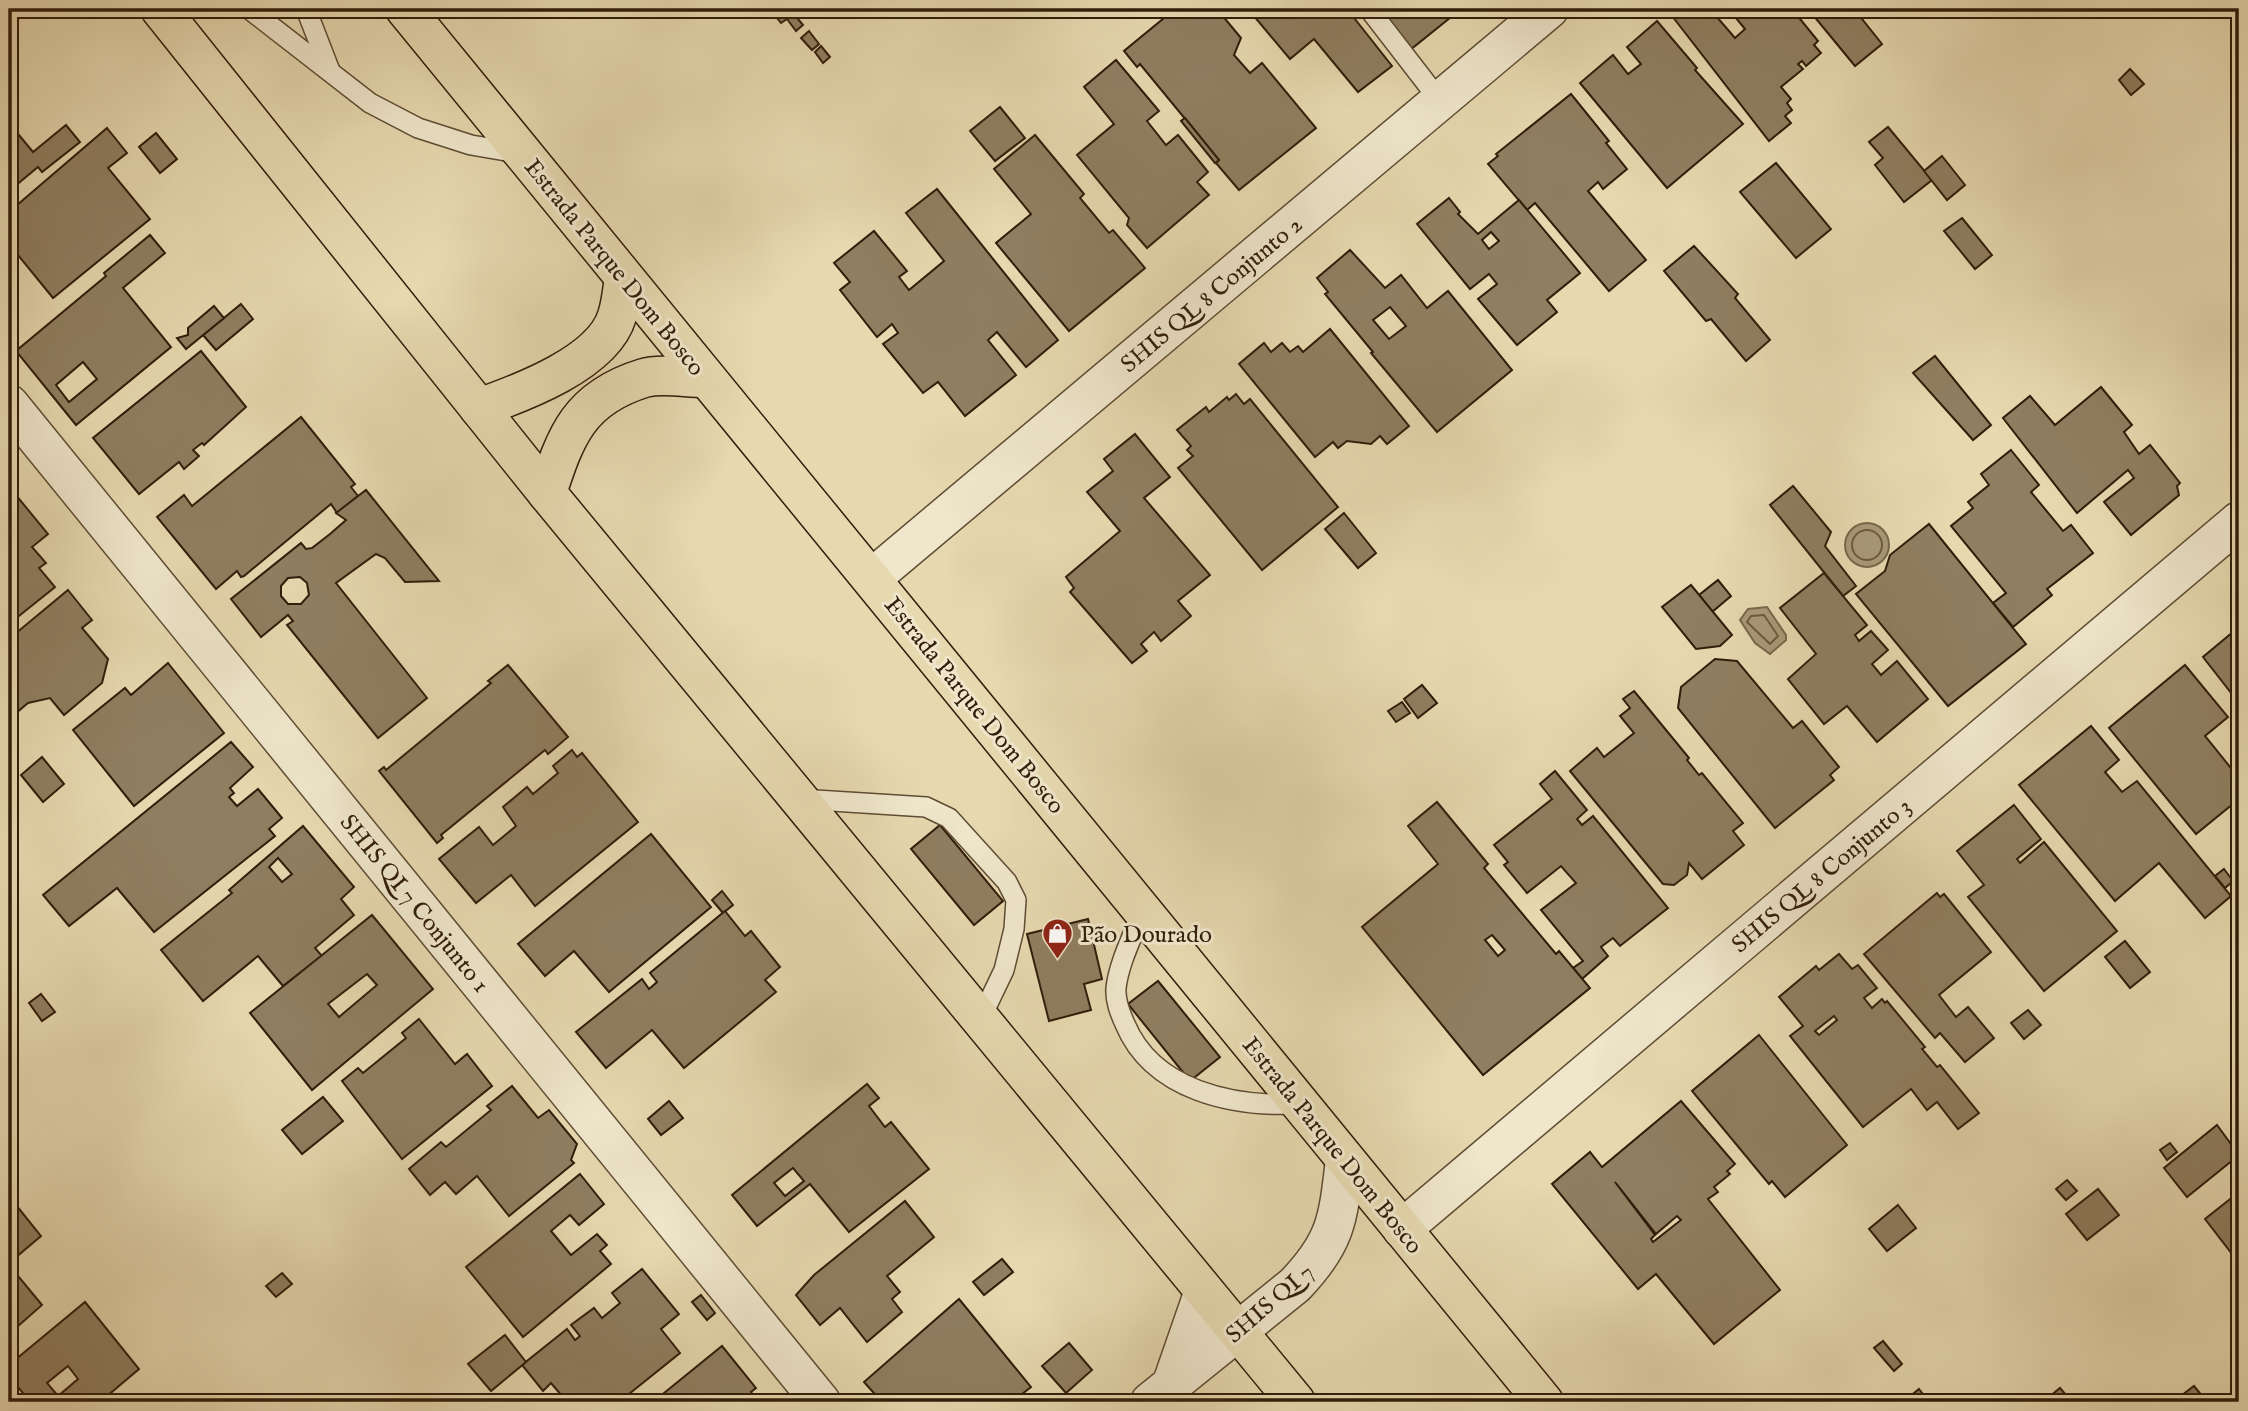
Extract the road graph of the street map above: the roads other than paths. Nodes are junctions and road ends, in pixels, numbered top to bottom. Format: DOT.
graph roads {
  1 [pos="160,9"];
  2 [pos="249,9"];
  3 [pos="306,9"];
  4 [pos="405,9"];
  5 [pos="1369,9"];
  6 [pos="1549,9"];
  7 [pos="331,72"];
  8 [pos="1440,101"];
  9 [pos="524,154"];
  10 [pos="624,278"];
  11 [pos="704,378"];
  12 [pos="9,404"];
  13 [pos="479,408"];
  14 [pos="547,493"];
  15 [pos="2239,521"];
  16 [pos="872,578"];
  17 [pos="799,799"];
  18 [pos="1142,912"];
  19 [pos="981,1020"];
  20 [pos="1298,1104"];
  21 [pos="1345,1160"];
  22 [pos="1402,1229"];
  23 [pos="1204,1291"];
  24 [pos="1237,1332"];
  25 [pos="1161,1394"];
  26 [pos="821,1402"];
  27 [pos="1296,1402"];
  28 [pos="1544,1402"];
  1 -- 13 [label="main road"];
  2 -- 7 [label="lane"];
  3 -- 7 [label="lane"];
  4 -- 9 [label="main road, Estrada Parque Dom Bosco"];
  5 -- 8 [label="lane"];
  6 -- 8 [label="street, SHIS QL 8 Conjunto 2"];
  7 -- 9 [label="lane"];
  8 -- 16 [label="street, SHIS QL 8 Conjunto 2"];
  9 -- 10 [label="main road, Estrada Parque Dom Bosco"];
  10 -- 11 [label="main road, Estrada Parque Dom Bosco"];
  10 -- 13 [label="main road"];
  11 -- 14 [label="main road"];
  11 -- 16 [label="main road, Estrada Parque Dom Bosco"];
  12 -- 26 [label="street, SHIS QI 7 Conjunto 1"];
  13 -- 14 [label="main road"];
  14 -- 17 [label="main road"];
  15 -- 22 [label="street, SHIS QL 8 Conjunto 3"];
  16 -- 18 [label="main road, Estrada Parque Dom Bosco"];
  17 -- 19 [label="main road"];
  17 -- 19 [label="lane"];
  18 -- 20 [label="main road, Estrada Parque Dom Bosco"];
  18 -- 20 [label="lane"];
  19 -- 23 [label="main road"];
  20 -- 21 [label="main road, Estrada Parque Dom Bosco"];
  21 -- 22 [label="main road, Estrada Parque Dom Bosco"];
  21 -- 24 [label="street, SHIS QI 7"];
  22 -- 28 [label="main road, Estrada Parque Dom Bosco"];
  23 -- 24 [label="main road"];
  23 -- 25 [label="street, SHIS QI 7"];
  24 -- 25 [label="street, SHIS QI 7"];
  24 -- 27 [label="main road"];
}
